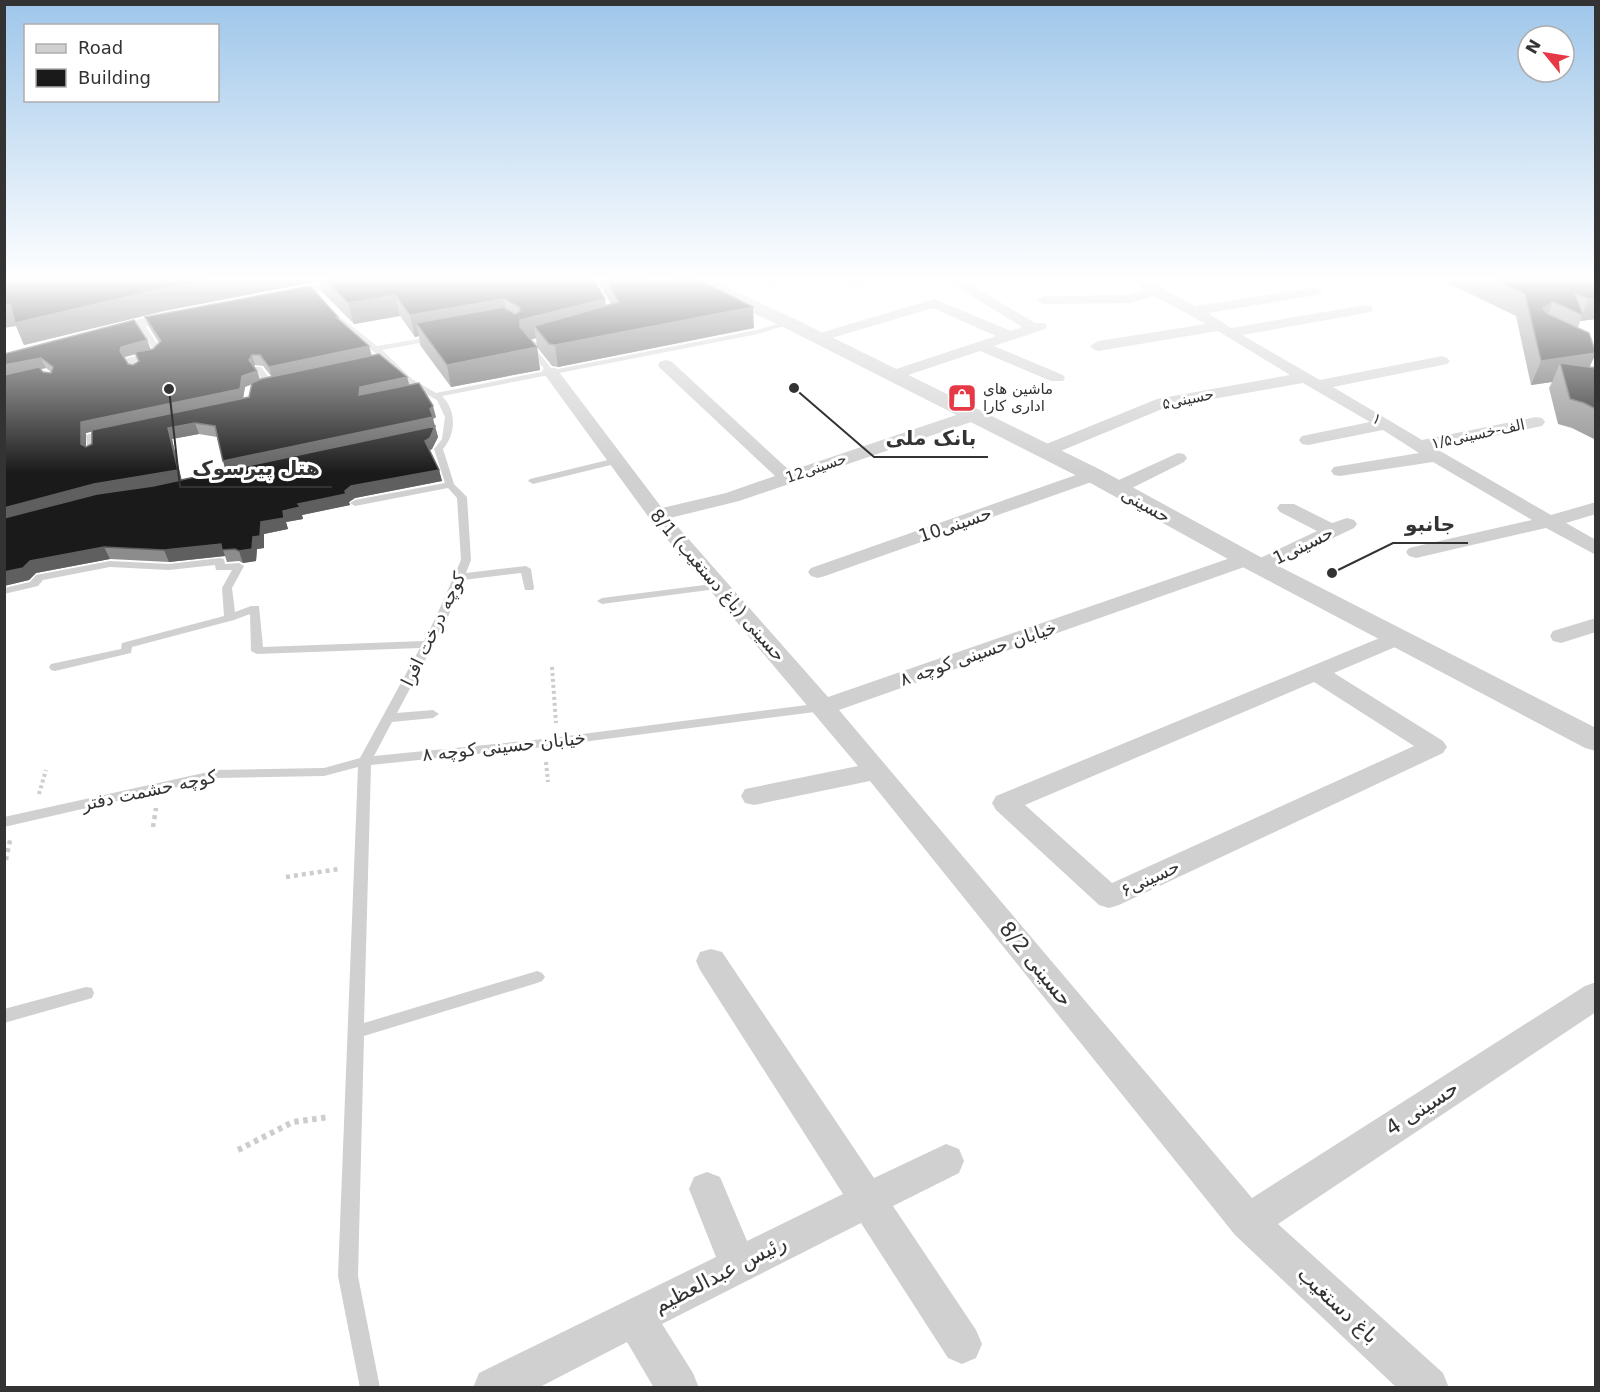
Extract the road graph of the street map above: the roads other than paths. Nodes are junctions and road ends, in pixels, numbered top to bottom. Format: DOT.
graph roads {
  1 [pos="153,343"];
  2 [pos="368,343"];
  3 [pos="407,343"];
  4 [pos="537,343"];
  5 [pos="700,343"];
  6 [pos="828,343"];
  7 [pos="990,343"];
  8 [pos="1122,343"];
  9 [pos="1246,343"];
  10 [pos="981,346"];
  11 [pos="1098,346"];
  12 [pos="375,349"];
  13 [pos="387,358"];
  14 [pos="375,360"];
  15 [pos="1442,361"];
  16 [pos="666,365"];
  17 [pos="258,369"];
  18 [pos="137,371"];
  19 [pos="550,371"];
  20 [pos="893,375"];
  21 [pos="1057,378"];
  22 [pos="1310,381"];
  23 [pos="268,383"];
  24 [pos="436,394"];
  25 [pos="974,415"];
  26 [pos="1536,422"];
  27 [pos="1386,424"];
  28 [pos="448,430"];
  29 [pos="114,431"];
  30 [pos="437,432"];
  31 [pos="1308,440"];
  32 [pos="1044,451"];
  33 [pos="1427,451"];
  34 [pos="91,453"];
  35 [pos="1178,458"];
  36 [pos="616,461"];
  37 [pos="1340,471"];
  38 [pos="1093,475"];
  39 [pos="787,478"];
  40 [pos="533,481"];
  41 [pos="450,484"];
  42 [pos="1117,489"];
  43 [pos="355,503"];
  44 [pos="1287,508"];
  45 [pos="1596,508"];
  46 [pos="657,515"];
  47 [pos="1548,522"];
  48 [pos="1596,549"];
  49 [pos="1416,552"];
  50 [pos="1252,563"];
  51 [pos="818,572"];
  52 [pos="459,577"];
  53 [pos="720,586"];
  54 [pos="529,588"];
  55 [pos="4,591"];
  56 [pos="602,601"];
  57 [pos="230,618"];
  58 [pos="1596,625"];
  59 [pos="1561,636"];
  60 [pos="1399,637"];
  61 [pos="428,644"];
  62 [pos="55,667"];
  63 [pos="1317,673"];
  64 [pos="823,707"];
  65 [pos="433,714"];
  66 [pos="389,718"];
  67 [pos="1596,741"];
  68 [pos="365,761"];
  69 [pos="876,771"];
  70 [pos="754,796"];
  71 [pos="4,822"];
  72 [pos="711,961"];
  73 [pos="537,977"];
  74 [pos="86,993"];
  75 [pos="1596,995"];
  76 [pos="4,1017"];
  77 [pos="356,1032"];
  78 [pos="946,1161"];
  79 [pos="707,1189"];
  80 [pos="868,1201"];
  81 [pos="1248,1222"];
  82 [pos="738,1265"];
  83 [pos="635,1317"];
  84 [pos="962,1344"];
  85 [pos="1420,1385"];
  86 [pos="370,1388"];
  87 [pos="494,1388"];
  88 [pos="678,1388"];
  1 -- 18 [label="lane"];
  2 -- 12 [label="lane"];
  3 -- 12 [label="lane"];
  4 -- 19 [label="lane"];
  5 -- 19 [label="lane"];
  6 -- 20 [label="street, حسینی"];
  7 -- 10 [label="street"];
  8 -- 11 [label="street"];
  9 -- 22 [label="street, ۱"];
  10 -- 20 [label="street"];
  10 -- 21 [label="street"];
  12 -- 13 [label="lane"];
  13 -- 14 [label="lane"];
  13 -- 24 [label="lane"];
  15 -- 22 [label="street, حسینی۵"];
  16 -- 39 [label="street"];
  17 -- 23 [label="lane"];
  19 -- 24 [label="lane"];
  19 -- 36 [label="street"];
  20 -- 25 [label="street, حسینی"];
  22 -- 27 [label="street, ۱"];
  22 -- 32 [label="street, حسینی۵"];
  24 -- 28 [label="lane, کوچه درخت افرا"];
  25 -- 32 [label="street, حسینی"];
  25 -- 39 [label="street, حسینی12"];
  26 -- 33 [label="street, الف-خسینی۱/۵"];
  27 -- 31 [label="street"];
  27 -- 33 [label="street, ۱"];
  28 -- 30 [label="lane"];
  28 -- 41 [label="lane, کوچه درخت افرا"];
  29 -- 34 [label="lane"];
  32 -- 38 [label="street, حسینی"];
  33 -- 37 [label="street, الف-خسینی۱/۵"];
  33 -- 47 [label="street, ۱"];
  35 -- 42 [label="street"];
  36 -- 40 [label="lane"];
  36 -- 46 [label="street, 8/1 حسینی (باغ دستغیب)"];
  38 -- 42 [label="street, حسینی"];
  38 -- 51 [label="street, حسینی10"];
  39 -- 46 [label="street, حسینی12"];
  41 -- 43 [label="lane"];
  41 -- 52 [label="lane, کوچه درخت افرا"];
  42 -- 50 [label="street, حسینی"];
  44 -- 50 [label="street, حسینی1"];
  45 -- 47 [label="street"];
  46 -- 53 [label="street, 8/1 حسینی (باغ دستغیب)"];
  47 -- 48 [label="street, ۱"];
  47 -- 49 [label="street"];
  50 -- 60 [label="street, حسینی"];
  50 -- 64 [label="street, خیابان حسینی کوچه ۸"];
  52 -- 54 [label="lane"];
  52 -- 61 [label="lane, کوچه درخت افرا"];
  53 -- 56 [label="lane"];
  53 -- 64 [label="street, 8/1 حسینی (باغ دستغیب)"];
  55 -- 57 [label="lane"];
  57 -- 61 [label="lane"];
  57 -- 62 [label="lane"];
  58 -- 59 [label="street"];
  60 -- 63 [label="street, حسینی۶"];
  60 -- 67 [label="street, حسینی"];
  61 -- 66 [label="lane, کوچه درخت افرا"];
  63 -- 63 [label="street, حسینی۶"];
  64 -- 68 [label="lane, خیابان حسینی کوچه ۸"];
  64 -- 69 [label="street, 8/2 حسینی"];
  65 -- 66 [label="lane"];
  66 -- 68 [label="lane, کوچه درخت افرا"];
  68 -- 71 [label="lane, کوچه حشمت دفتر"];
  68 -- 77 [label="lane"];
  69 -- 70 [label="street"];
  69 -- 81 [label="street, 8/2 حسینی"];
  72 -- 80 [label="street"];
  73 -- 77 [label="lane"];
  74 -- 76 [label="lane"];
  75 -- 81 [label="street, حسینی 4"];
  77 -- 86 [label="lane"];
  78 -- 80 [label="street, رئیس عبدالعظیم"];
  79 -- 82 [label="street"];
  80 -- 82 [label="street, رئیس عبدالعظیم"];
  80 -- 84 [label="street"];
  81 -- 85 [label="street, باغ دستغیب"];
  82 -- 83 [label="street, رئیس عبدالعظیم"];
  83 -- 87 [label="street, رئیس عبدالعظیم"];
  83 -- 88 [label="street"];
}
